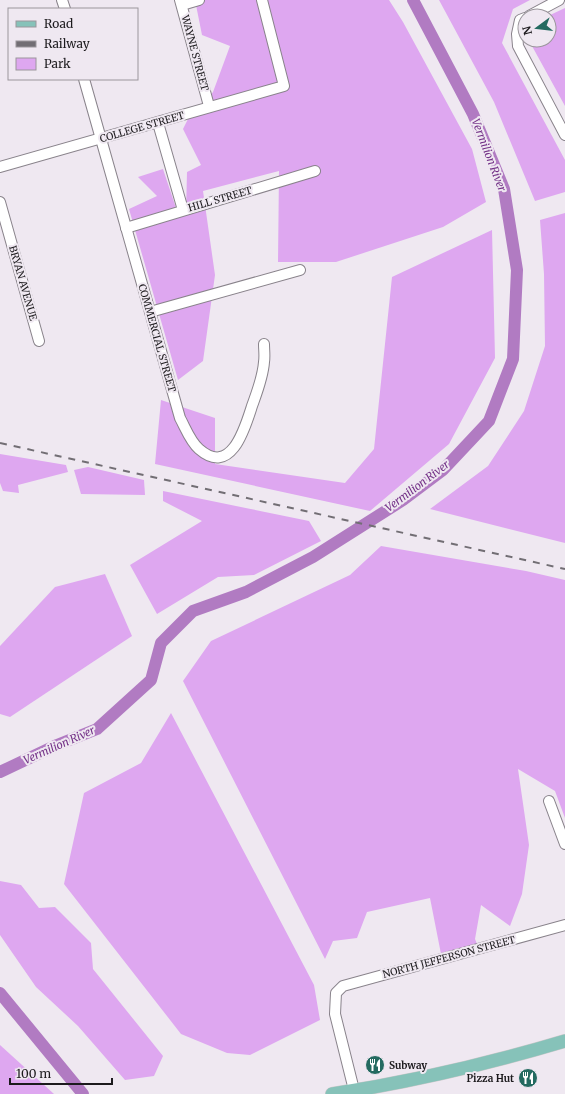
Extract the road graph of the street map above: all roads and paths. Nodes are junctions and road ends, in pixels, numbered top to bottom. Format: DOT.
graph roads {
  1 [pos="199,0"];
  2 [pos="262,0"];
  3 [pos="559,0"];
  4 [pos="181,3"];
  5 [pos="544,8"];
  6 [pos="519,48"];
  7 [pos="84,80"];
  8 [pos="209,106"];
  9 [pos="158,122"];
  10 [pos="565,135"];
  11 [pos="101,139"];
  12 [pos="0,167"];
  13 [pos="315,171"];
  14 [pos="0,202"];
  15 [pos="183,210"];
  16 [pos="126,228"];
  17 [pos="300,270"];
  18 [pos="150,312"];
  19 [pos="39,341"];
  20 [pos="264,344"];
  21 [pos="549,801"];
  22 [pos="565,844"];
  23 [pos="565,925"];
  24 [pos="565,1041"];
  25 [pos="354,1092"];
  26 [pos="332,1094"];
  1 -- 4 [label="street"];
  2 -- 8 [label="street, COLLEGE STREET"];
  3 -- 5 [label="street"];
  4 -- 8 [label="street, WAYNE STREET"];
  6 -- 10 [label="street"];
  7 -- 11 [label="street, COMMERCIAL STREET"];
  8 -- 9 [label="street, COLLEGE STREET"];
  9 -- 11 [label="street, COLLEGE STREET"];
  9 -- 15 [label="street"];
  11 -- 12 [label="street, COLLEGE STREET"];
  11 -- 16 [label="street, COMMERCIAL STREET"];
  13 -- 15 [label="street, HILL STREET"];
  14 -- 19 [label="street, BRYAN AVENUE"];
  15 -- 16 [label="street, HILL STREET"];
  16 -- 18 [label="street, COMMERCIAL STREET"];
  17 -- 18 [label="street"];
  18 -- 20 [label="street, COMMERCIAL STREET"];
  21 -- 22 [label="street"];
  23 -- 25 [label="street, NORTH JEFFERSON STREET"];
  24 -- 25 [label="main road"];
  25 -- 26 [label="main road"];
}
